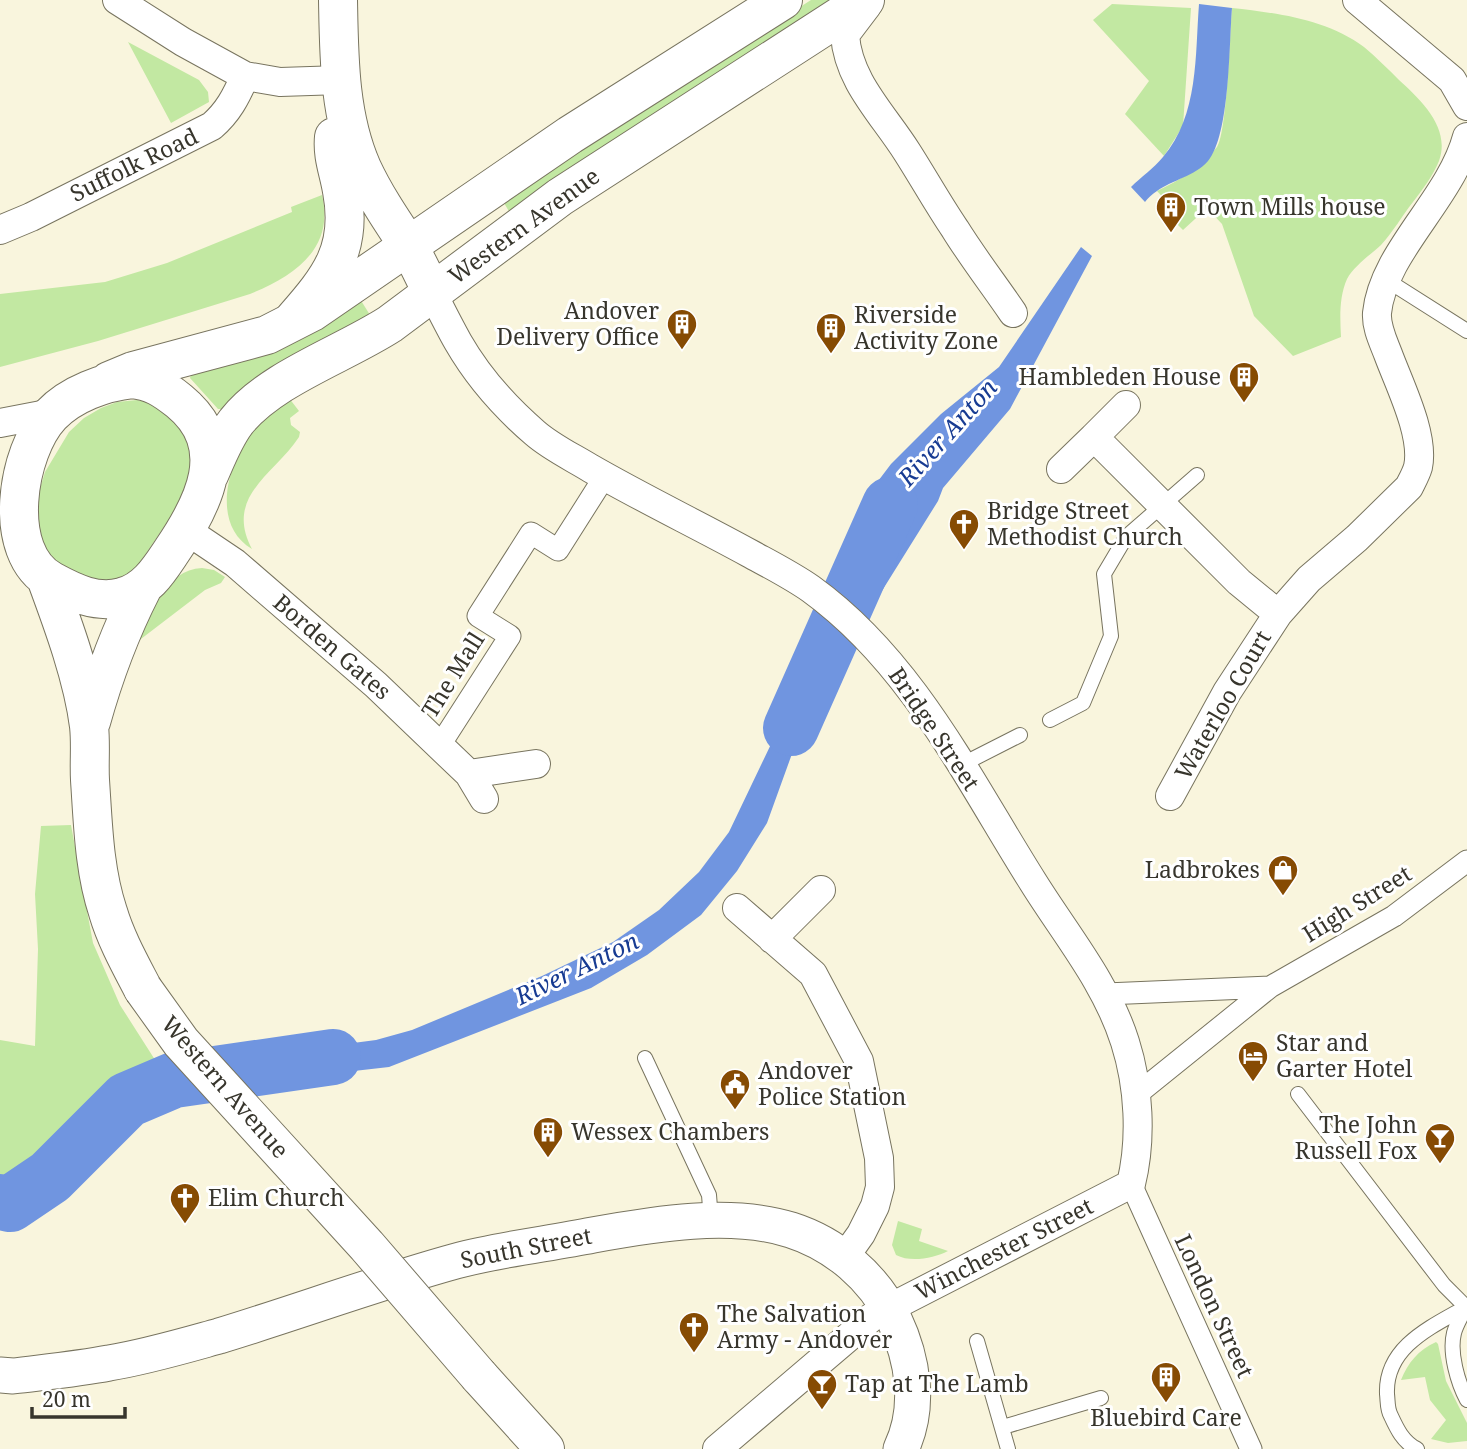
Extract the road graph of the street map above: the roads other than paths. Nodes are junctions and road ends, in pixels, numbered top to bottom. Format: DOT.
graph roads {
  1 [pos="117,0"];
  2 [pos="338,0"];
  3 [pos="783,0"];
  4 [pos="865,0"];
  5 [pos="872,0"];
  6 [pos="1357,0"];
  7 [pos="772,61"];
  8 [pos="245,76"];
  9 [pos="857,77"];
  10 [pos="1460,78"];
  11 [pos="341,80"];
  12 [pos="1467,106"];
  13 [pos="1467,137"];
  14 [pos="0,230"];
  15 [pos="407,245"];
  16 [pos="1385,279"];
  17 [pos="433,294"];
  18 [pos="1013,313"];
  19 [pos="287,326"];
  20 [pos="1467,331"];
  21 [pos="108,381"];
  22 [pos="1126,405"];
  23 [pos="52,413"];
  24 [pos="0,423"];
  25 [pos="1094,437"];
  26 [pos="209,475"];
  27 [pos="1055,475"];
  28 [pos="1197,475"];
  29 [pos="605,476"];
  30 [pos="1163,504"];
  31 [pos="186,530"];
  32 [pos="0,541"];
  33 [pos="41,573"];
  34 [pos="142,589"];
  35 [pos="1278,614"];
  36 [pos="1050,720"];
  37 [pos="89,727"];
  38 [pos="1020,735"];
  39 [pos="440,745"];
  40 [pos="536,764"];
  41 [pos="961,765"];
  42 [pos="469,774"];
  43 [pos="1170,796"];
  44 [pos="484,799"];
  45 [pos="1467,861"];
  46 [pos="821,890"];
  47 [pos="737,908"];
  48 [pos="772,939"];
  49 [pos="1270,987"];
  50 [pos="1106,994"];
  51 [pos="645,1058"];
  52 [pos="1298,1094"];
  53 [pos="1136,1096"];
  54 [pos="1131,1184"];
  55 [pos="711,1221"];
  56 [pos="844,1258"];
  57 [pos="889,1307"];
  58 [pos="1467,1307"];
  59 [pos="977,1341"];
  60 [pos="0,1375"];
  61 [pos="1101,1398"];
  62 [pos="1467,1400"];
  63 [pos="1003,1427"];
  64 [pos="545,1449"];
  65 [pos="717,1449"];
  66 [pos="901,1449"];
  67 [pos="1008,1449"];
  68 [pos="1251,1449"];
  69 [pos="1417,1449"];
  1 -- 8 [label="street"];
  2 -- 11 [label="main road"];
  3 -- 15 [label="main road, Western Avenue"];
  4 -- 7 [label="main road, Western Avenue"];
  5 -- 9 [label="street"];
  6 -- 10 [label="street"];
  7 -- 9 [label="street"];
  7 -- 17 [label="main road, Western Avenue"];
  8 -- 11 [label="street"];
  8 -- 14 [label="street, Suffolk Road"];
  9 -- 18 [label="street"];
  10 -- 12 [label="street"];
  11 -- 15 [label="main road"];
  11 -- 19 [label="main road"];
  13 -- 16 [label="street, Waterloo Court"];
  15 -- 17 [label="main road"];
  15 -- 19 [label="main road, Western Avenue"];
  16 -- 20 [label="lane"];
  16 -- 35 [label="street, Waterloo Court"];
  17 -- 26 [label="main road, Western Avenue"];
  17 -- 29 [label="street, Bridge Street"];
  19 -- 21 [label="main road, Western Avenue"];
  21 -- 23 [label="main road"];
  21 -- 26 [label="main road"];
  22 -- 25 [label="street"];
  23 -- 24 [label="street"];
  23 -- 33 [label="main road"];
  25 -- 27 [label="street"];
  25 -- 30 [label="street, Waterloo Court"];
  26 -- 31 [label="main road"];
  28 -- 30 [label="lane"];
  29 -- 39 [label="street, The Mall"];
  29 -- 41 [label="street, Bridge Street"];
  30 -- 35 [label="street, Waterloo Court"];
  30 -- 36 [label="lane"];
  31 -- 34 [label="main road"];
  31 -- 39 [label="street, Borden Gates"];
  32 -- 33 [label="street"];
  33 -- 34 [label="main road"];
  33 -- 37 [label="main road, Western Avenue"];
  34 -- 37 [label="main road, Western Avenue"];
  35 -- 43 [label="street, Waterloo Court"];
  37 -- 64 [label="main road, Western Avenue, bridge"];
  38 -- 41 [label="lane"];
  39 -- 42 [label="street, Borden Gates"];
  40 -- 42 [label="street"];
  41 -- 50 [label="street, Bridge Street"];
  42 -- 44 [label="street, Borden Gates"];
  45 -- 49 [label="street, High Street"];
  46 -- 48 [label="street"];
  47 -- 48 [label="street"];
  48 -- 56 [label="street"];
  49 -- 50 [label="street, High Street"];
  49 -- 53 [label="street, High Street"];
  50 -- 53 [label="street, Bridge Street"];
  51 -- 55 [label="lane"];
  52 -- 58 [label="lane"];
  53 -- 54 [label="street, Bridge Street"];
  54 -- 57 [label="street, Winchester Street"];
  54 -- 68 [label="street, London Street"];
  55 -- 56 [label="street, South Street"];
  55 -- 60 [label="street, South Street"];
  56 -- 57 [label="street, South Street"];
  57 -- 65 [label="street, Winchester Street"];
  57 -- 66 [label="street, South Street"];
  58 -- 62 [label="lane"];
  58 -- 69 [label="lane"];
  59 -- 63 [label="lane"];
  61 -- 63 [label="lane"];
  63 -- 67 [label="lane"];
}
